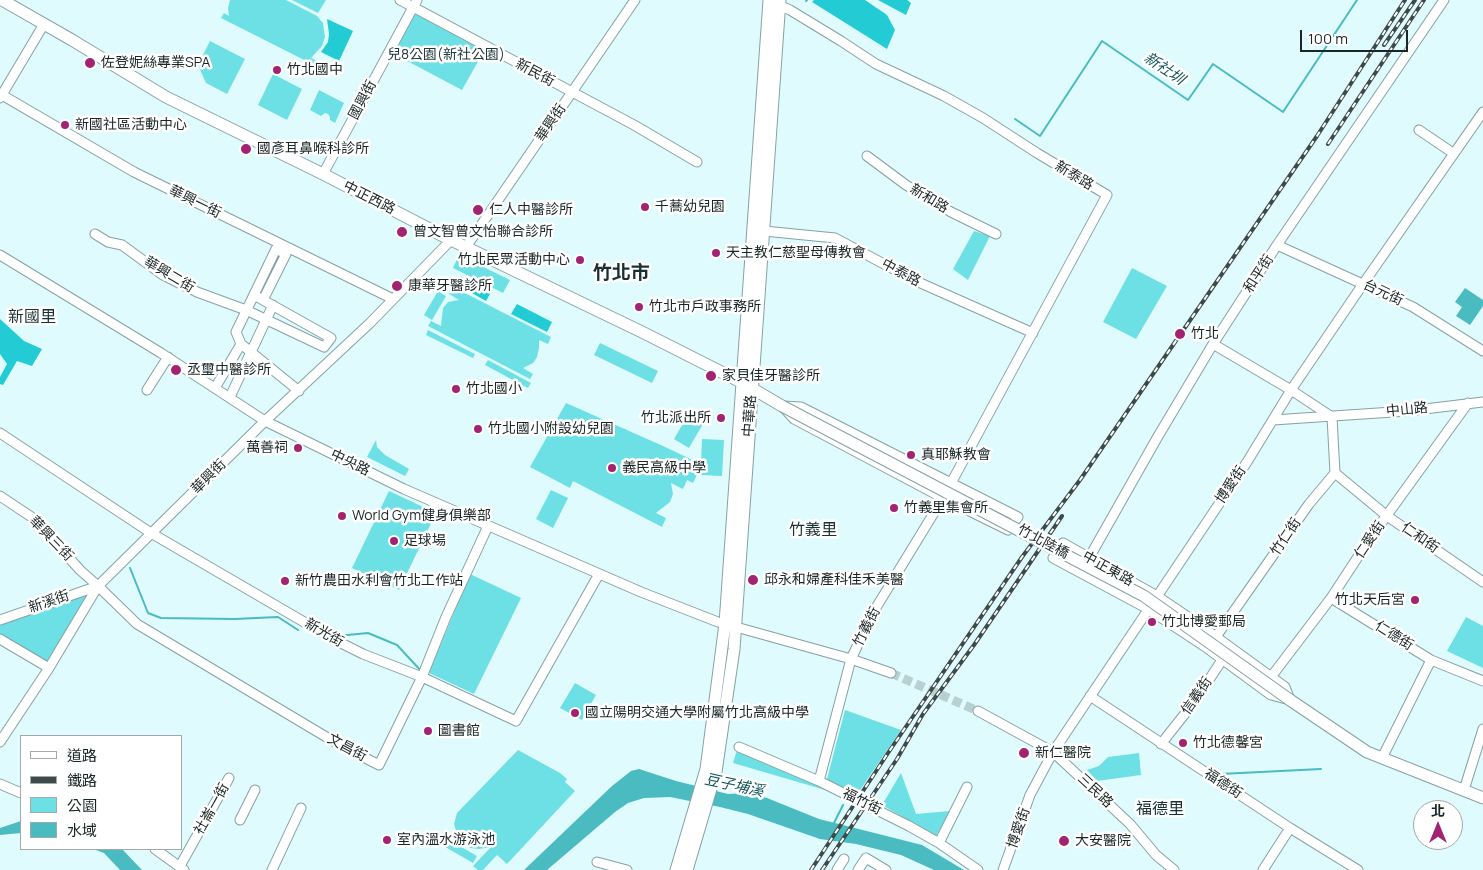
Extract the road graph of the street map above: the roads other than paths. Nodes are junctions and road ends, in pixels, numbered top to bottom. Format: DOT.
graph roads {
  1 [pos="2,0"];
  2 [pos="400,0"];
  3 [pos="636,0"];
  4 [pos="1444,0"];
  5 [pos="772,1"];
  6 [pos="415,4"];
  7 [pos="44,24"];
  8 [pos="572,93"];
  9 [pos="1,96"];
  10 [pos="1483,112"];
  11 [pos="1419,130"];
  12 [pos="1453,153"];
  13 [pos="867,156"];
  14 [pos="697,162"];
  15 [pos="323,174"];
  16 [pos="764,231"];
  17 [pos="95,234"];
  18 [pos="996,234"];
  19 [pos="451,240"];
  20 [pos="1277,245"];
  21 [pos="466,247"];
  22 [pos="0,255"];
  23 [pos="1363,284"];
  24 [pos="254,295"];
  25 [pos="393,299"];
  26 [pos="264,300"];
  27 [pos="273,305"];
  28 [pos="246,310"];
  29 [pos="267,319"];
  30 [pos="1033,333"];
  31 [pos="328,342"];
  32 [pos="241,344"];
  33 [pos="1214,344"];
  34 [pos="1483,351"];
  35 [pos="250,352"];
  36 [pos="340,352"];
  37 [pos="168,357"];
  38 [pos="747,386"];
  39 [pos="215,388"];
  40 [pos="147,390"];
  41 [pos="1291,390"];
  42 [pos="299,391"];
  43 [pos="230,397"];
  44 [pos="1483,402"];
  45 [pos="1468,403"];
  46 [pos="782,406"];
  47 [pos="1332,417"];
  48 [pos="1272,420"];
  49 [pos="265,421"];
  50 [pos="0,433"];
  51 [pos="1335,473"];
  52 [pos="950,485"];
  53 [pos="0,496"];
  54 [pos="943,498"];
  55 [pos="1387,516"];
  56 [pos="488,526"];
  57 [pos="151,533"];
  58 [pos="1089,558"];
  59 [pos="599,574"];
  60 [pos="1483,582"];
  61 [pos="98,586"];
  62 [pos="1157,596"];
  63 [pos="1331,598"];
  64 [pos="1148,609"];
  65 [pos="0,620"];
  66 [pos="724,624"];
  67 [pos="736,627"];
  68 [pos="1216,637"];
  69 [pos="0,639"];
  70 [pos="1207,648"];
  71 [pos="1230,648"];
  72 [pos="851,659"];
  73 [pos="1222,659"];
  74 [pos="1431,660"];
  75 [pos="49,668"];
  76 [pos="891,673"];
  77 [pos="422,677"];
  78 [pos="1271,677"];
  79 [pos="1483,681"];
  80 [pos="1090,696"];
  81 [pos="1290,700"];
  82 [pos="978,711"];
  83 [pos="1483,729"];
  84 [pos="0,742"];
  85 [pos="1161,744"];
  86 [pos="739,747"];
  87 [pos="1053,752"];
  88 [pos="1382,758"];
  89 [pos="711,770"];
  90 [pos="229,778"];
  91 [pos="819,781"];
  92 [pos="0,784"];
  93 [pos="966,787"];
  94 [pos="255,790"];
  95 [pos="1464,790"];
  96 [pos="20,793"];
  97 [pos="1483,798"];
  98 [pos="301,808"];
  99 [pos="240,820"];
  100 [pos="1290,828"];
  101 [pos="939,843"];
  102 [pos="156,850"];
  103 [pos="844,859"];
  104 [pos="597,862"];
  105 [pos="182,868"];
  106 [pos="609,868"];
  107 [pos="272,870"];
  108 [pos="627,870"];
  109 [pos="676,870"];
  110 [pos="687,870"];
  111 [pos="837,870"];
  112 [pos="858,870"];
  113 [pos="886,870"];
  114 [pos="978,870"];
  115 [pos="1004,870"];
  116 [pos="1174,870"];
  117 [pos="1264,870"];
  118 [pos="1358,870"];
  1 -- 7 [label="main road, 中正西路"];
  2 -- 6 [label="street, 新民街"];
  3 -- 8 [label="street, 華興街"];
  4 -- 20 [label="street, 和平街"];
  5 -- 16 [label="main road, 中華路"];
  5 -- 30 [label="street, 新泰路"];
  5 -- 38 [label="main road, 中華路"];
  6 -- 8 [label="street, 新民街"];
  6 -- 15 [label="street, 國興街"];
  7 -- 9 [label="street"];
  7 -- 15 [label="main road, 中正西路"];
  8 -- 14 [label="street, 新民街"];
  8 -- 21 [label="street, 華興街"];
  9 -- 25 [label="street, 華興一街"];
  10 -- 12 [label="street, 博愛街"];
  11 -- 12 [label="street"];
  12 -- 23 [label="street, 博愛街"];
  13 -- 18 [label="street, 新和路"];
  15 -- 19 [label="main road, 中正西路"];
  16 -- 30 [label="street, 中泰路"];
  16 -- 38 [label="main road, 中華路"];
  17 -- 28 [label="street, 華興二街"];
  19 -- 21 [label="main road, 中正西路"];
  19 -- 25 [label="street, 華興街"];
  20 -- 23 [label="street, 台元街"];
  20 -- 33 [label="street, 和平街"];
  21 -- 38 [label="main road, 中正西路"];
  22 -- 37 [label="street, 中央路"];
  23 -- 34 [label="street, 台元街"];
  23 -- 41 [label="street, 博愛街"];
  24 -- 26 [label="street"];
  24 -- 26 [label="street"];
  24 -- 28 [label="street"];
  25 -- 36 [label="street, 華興街"];
  26 -- 27 [label="street"];
  27 -- 29 [label="street"];
  27 -- 31 [label="street"];
  28 -- 29 [label="street, 華興二街"];
  28 -- 32 [label="street"];
  29 -- 31 [label="street, 華興二街"];
  29 -- 35 [label="street"];
  30 -- 52 [label="street, 新泰路"];
  31 -- 36 [label="street"];
  32 -- 35 [label="street"];
  32 -- 39 [label="street"];
  33 -- 41 [label="street"];
  33 -- 58 [label="street, 和平街"];
  35 -- 42 [label="street"];
  35 -- 43 [label="street"];
  36 -- 42 [label="street, 華興街"];
  37 -- 39 [label="street, 中央路"];
  37 -- 40 [label="street"];
  38 -- 46 [label="main road"];
  38 -- 66 [label="main road, 中華路"];
  38 -- 67 [label="main road, 中華路"];
  39 -- 43 [label="street, 中央路"];
  41 -- 47 [label="street"];
  41 -- 48 [label="street, 博愛街"];
  42 -- 49 [label="street, 華興街"];
  43 -- 49 [label="street, 中央路"];
  44 -- 45 [label="street, 中山路"];
  45 -- 47 [label="street, 中山路"];
  45 -- 55 [label="street, 仁愛街"];
  46 -- 52 [label="street"];
  46 -- 54 [label="street"];
  46 -- 81 [label="main road, 竹北陸橋, bridge"];
  47 -- 48 [label="street, 中山路"];
  47 -- 51 [label="street"];
  48 -- 62 [label="street, 博愛街"];
  49 -- 56 [label="street, 中央路"];
  49 -- 57 [label="street, 華興街"];
  50 -- 57 [label="street, 新光街"];
  51 -- 55 [label="street, 仁和街"];
  51 -- 68 [label="street, 竹仁街"];
  52 -- 54 [label="street, 竹義街"];
  52 -- 54 [label="street"];
  53 -- 61 [label="street, 華興三街"];
  54 -- 72 [label="street, 竹義街"];
  55 -- 60 [label="street, 仁和街"];
  55 -- 63 [label="street, 仁愛街"];
  56 -- 59 [label="street, 中央路"];
  56 -- 77 [label="street, 文昌街"];
  57 -- 61 [label="street, 華興街"];
  57 -- 77 [label="street, 新光街"];
  58 -- 62 [label="street, 中正東路"];
  58 -- 64 [label="street, 中正東路"];
  59 -- 66 [label="street, 中央路"];
  59 -- 77 [label="street, 新光街"];
  61 -- 65 [label="street, 新溪街"];
  61 -- 75 [label="street, 華興街"];
  61 -- 77 [label="street, 文昌街"];
  62 -- 64 [label="street, 博愛街"];
  62 -- 68 [label="street, 中正東路"];
  63 -- 74 [label="street, 仁德街"];
  63 -- 78 [label="street, 仁愛街"];
  64 -- 70 [label="street, 中正東路"];
  64 -- 80 [label="street, 博愛街"];
  66 -- 67 [label="street"];
  66 -- 89 [label="main road, 中華路"];
  67 -- 72 [label="street"];
  67 -- 89 [label="main road, 中華路"];
  68 -- 70 [label="street, 竹仁街"];
  68 -- 71 [label="street, 中正東路"];
  69 -- 75 [label="street"];
  70 -- 73 [label="street, 中正東路"];
  71 -- 73 [label="street, 信義街"];
  71 -- 78 [label="street, 中正東路"];
  72 -- 76 [label="street"];
  72 -- 91 [label="street, 竹義街"];
  73 -- 81 [label="street, 中正東路"];
  73 -- 85 [label="street, 信義街"];
  74 -- 79 [label="street, 仁德街"];
  74 -- 88 [label="street"];
  75 -- 84 [label="street, 華興街"];
  78 -- 81 [label="street, 中正東路"];
  80 -- 85 [label="street, 福德街"];
  80 -- 87 [label="street, 博愛街"];
  81 -- 88 [label="main road, 中正東路"];
  82 -- 87 [label="street, 三民路"];
  83 -- 95 [label="street"];
  85 -- 100 [label="street, 福德街"];
  86 -- 91 [label="street, 福竹街"];
  87 -- 115 [label="street, 博愛街"];
  87 -- 116 [label="street, 三民路"];
  88 -- 95 [label="main road, 中正東路"];
  89 -- 109 [label="main road"];
  89 -- 110 [label="main road"];
  90 -- 105 [label="street, 社崙一街"];
  91 -- 101 [label="street, 福竹街"];
  92 -- 96 [label="street"];
  93 -- 101 [label="street"];
  94 -- 99 [label="street"];
  95 -- 97 [label="main road, 中正東路"];
  98 -- 107 [label="street"];
  100 -- 117 [label="street"];
  100 -- 118 [label="street, 福德街"];
  101 -- 114 [label="street, 福竹街"];
  102 -- 105 [label="street"];
  103 -- 111 [label="street"];
  104 -- 106 [label="street"];
  106 -- 108 [label="street"];
  112 -- 113 [label="street"];
}
